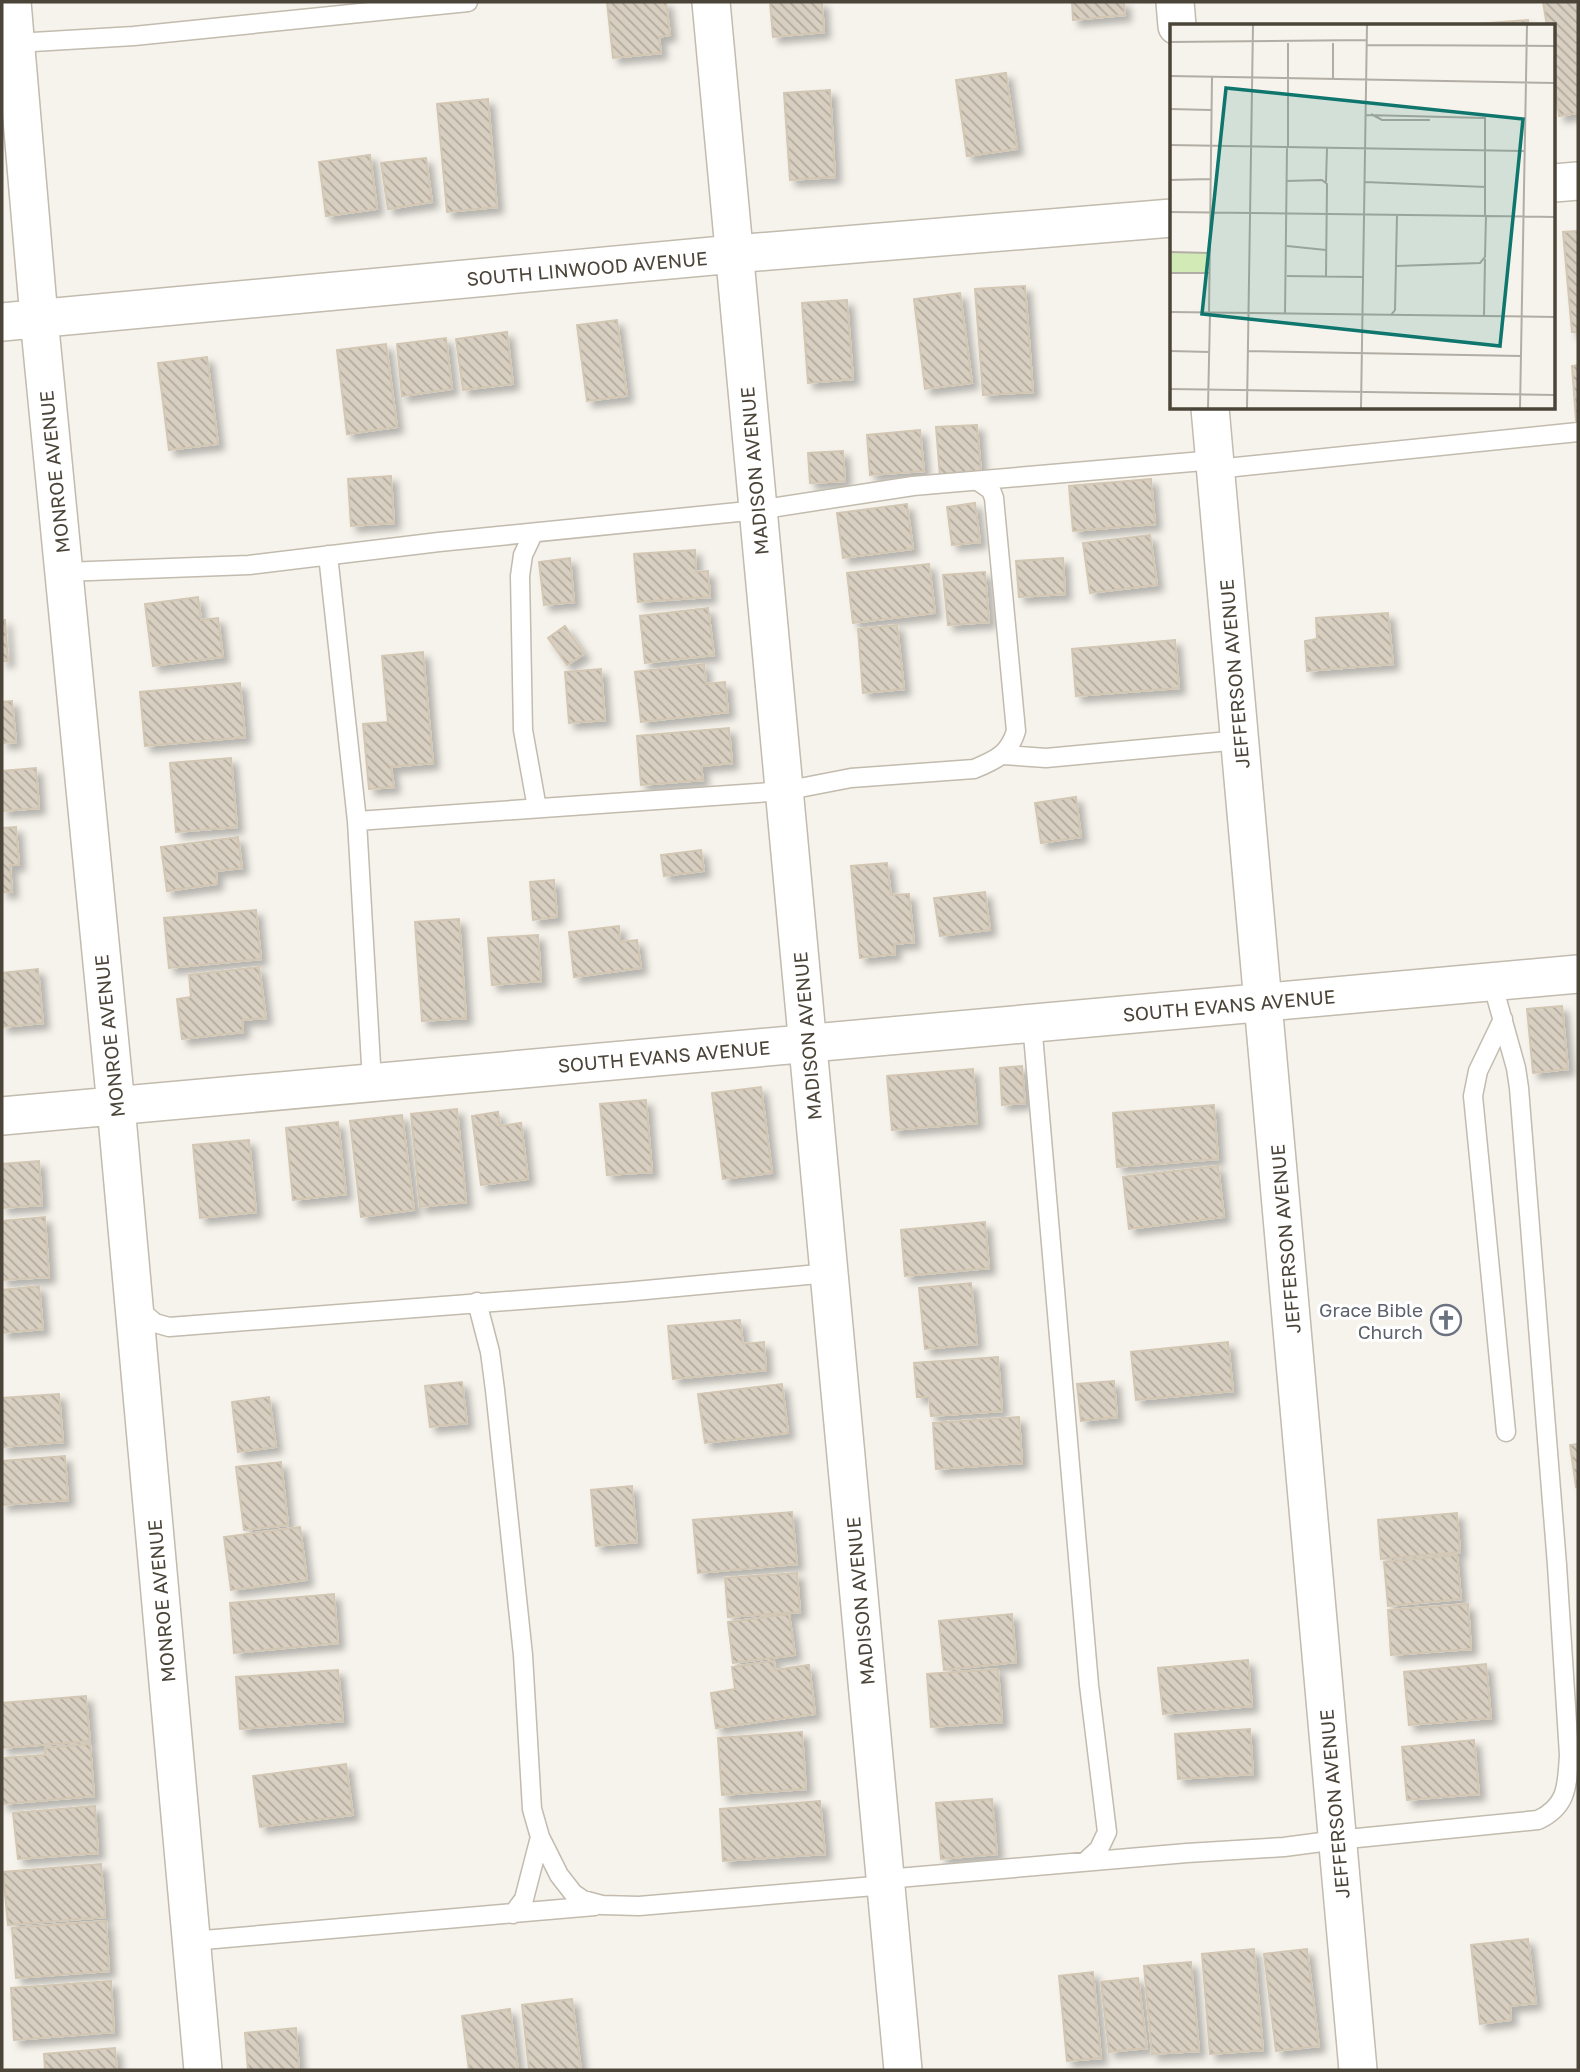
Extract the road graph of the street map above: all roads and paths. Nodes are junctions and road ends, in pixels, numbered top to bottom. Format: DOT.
graph roads {
  1 [pos="12,2"];
  2 [pos="468,2"];
  3 [pos="711,2"];
  4 [pos="1175,2"];
  5 [pos="432,4"];
  6 [pos="292,10"];
  7 [pos="1177,24"];
  8 [pos="12,51"];
  9 [pos="1578,181"];
  10 [pos="1556,183"];
  11 [pos="1170,218"];
  12 [pos="734,254"];
  13 [pos="39,318"];
  14 [pos="2,322"];
  15 [pos="1210,410"];
  16 [pos="1578,432"];
  17 [pos="1216,465"];
  18 [pos="978,481"];
  19 [pos="758,510"];
  20 [pos="533,534"];
  21 [pos="328,555"];
  22 [pos="64,572"];
  23 [pos="1240,740"];
  24 [pos="1004,755"];
  25 [pos="784,791"];
  26 [pos="537,808"];
  27 [pos="357,821"];
  28 [pos="1578,974"];
  29 [pos="1492,982"];
  30 [pos="1264,1003"];
  31 [pos="1503,1019"];
  32 [pos="1032,1023"];
  33 [pos="807,1043"];
  34 [pos="372,1082"];
  35 [pos="116,1106"];
  36 [pos="2,1116"];
  37 [pos="829,1273"];
  38 [pos="477,1303"];
  39 [pos="134,1305"];
  40 [pos="1506,1432"];
  41 [pos="540,1837"];
  42 [pos="1337,1840"];
  43 [pos="1086,1861"];
  44 [pos="886,1882"];
  45 [pos="602,1905"];
  46 [pos="513,1914"];
  47 [pos="192,1941"];
  48 [pos="203,2070"];
  49 [pos="903,2070"];
  50 [pos="1358,2070"];
  1 -- 8 [label="street, MONROE AVENUE"];
  2 -- 5 [label="lane"];
  3 -- 12 [label="street, MADISON AVENUE"];
  4 -- 7 [label="street"];
  5 -- 6 [label="lane"];
  6 -- 8 [label="lane"];
  8 -- 13 [label="street, MONROE AVENUE"];
  9 -- 10 [label="street"];
  11 -- 12 [label="street, SOUTH LINWOOD AVENUE"];
  12 -- 13 [label="street, SOUTH LINWOOD AVENUE"];
  12 -- 19 [label="street, MADISON AVENUE"];
  13 -- 14 [label="street, SOUTH LINWOOD AVENUE"];
  13 -- 22 [label="street, MONROE AVENUE"];
  15 -- 17 [label="street, JEFFERSON AVENUE"];
  16 -- 17 [label="lane"];
  17 -- 18 [label="lane"];
  17 -- 23 [label="street, JEFFERSON AVENUE"];
  18 -- 19 [label="lane"];
  18 -- 24 [label="lane"];
  19 -- 20 [label="lane"];
  19 -- 25 [label="street, MADISON AVENUE"];
  20 -- 21 [label="lane"];
  20 -- 26 [label="lane"];
  21 -- 22 [label="lane"];
  21 -- 27 [label="lane"];
  22 -- 35 [label="street, MONROE AVENUE"];
  23 -- 24 [label="lane"];
  23 -- 30 [label="street, JEFFERSON AVENUE"];
  24 -- 25 [label="lane"];
  25 -- 26 [label="lane"];
  25 -- 33 [label="street, MADISON AVENUE"];
  26 -- 27 [label="lane"];
  27 -- 34 [label="lane"];
  28 -- 29 [label="street, SOUTH EVANS AVENUE"];
  29 -- 30 [label="street, SOUTH EVANS AVENUE"];
  29 -- 31 [label="lane"];
  30 -- 32 [label="street, SOUTH EVANS AVENUE"];
  30 -- 42 [label="street, JEFFERSON AVENUE"];
  31 -- 40 [label="lane"];
  31 -- 42 [label="lane"];
  32 -- 33 [label="street, SOUTH EVANS AVENUE"];
  32 -- 43 [label="lane"];
  33 -- 34 [label="street, SOUTH EVANS AVENUE"];
  33 -- 37 [label="street, MADISON AVENUE"];
  34 -- 35 [label="street, SOUTH EVANS AVENUE"];
  35 -- 36 [label="street, SOUTH EVANS AVENUE"];
  35 -- 39 [label="street, MONROE AVENUE"];
  37 -- 38 [label="lane"];
  37 -- 44 [label="street, MADISON AVENUE"];
  38 -- 39 [label="lane"];
  38 -- 41 [label="lane"];
  39 -- 47 [label="street, MONROE AVENUE"];
  41 -- 45 [label="lane"];
  41 -- 46 [label="lane"];
  42 -- 43 [label="lane"];
  42 -- 50 [label="street, JEFFERSON AVENUE"];
  43 -- 44 [label="lane"];
  44 -- 45 [label="lane"];
  44 -- 49 [label="street, MADISON AVENUE"];
  45 -- 46 [label="lane"];
  46 -- 47 [label="lane"];
  47 -- 48 [label="street, MONROE AVENUE"];
}
